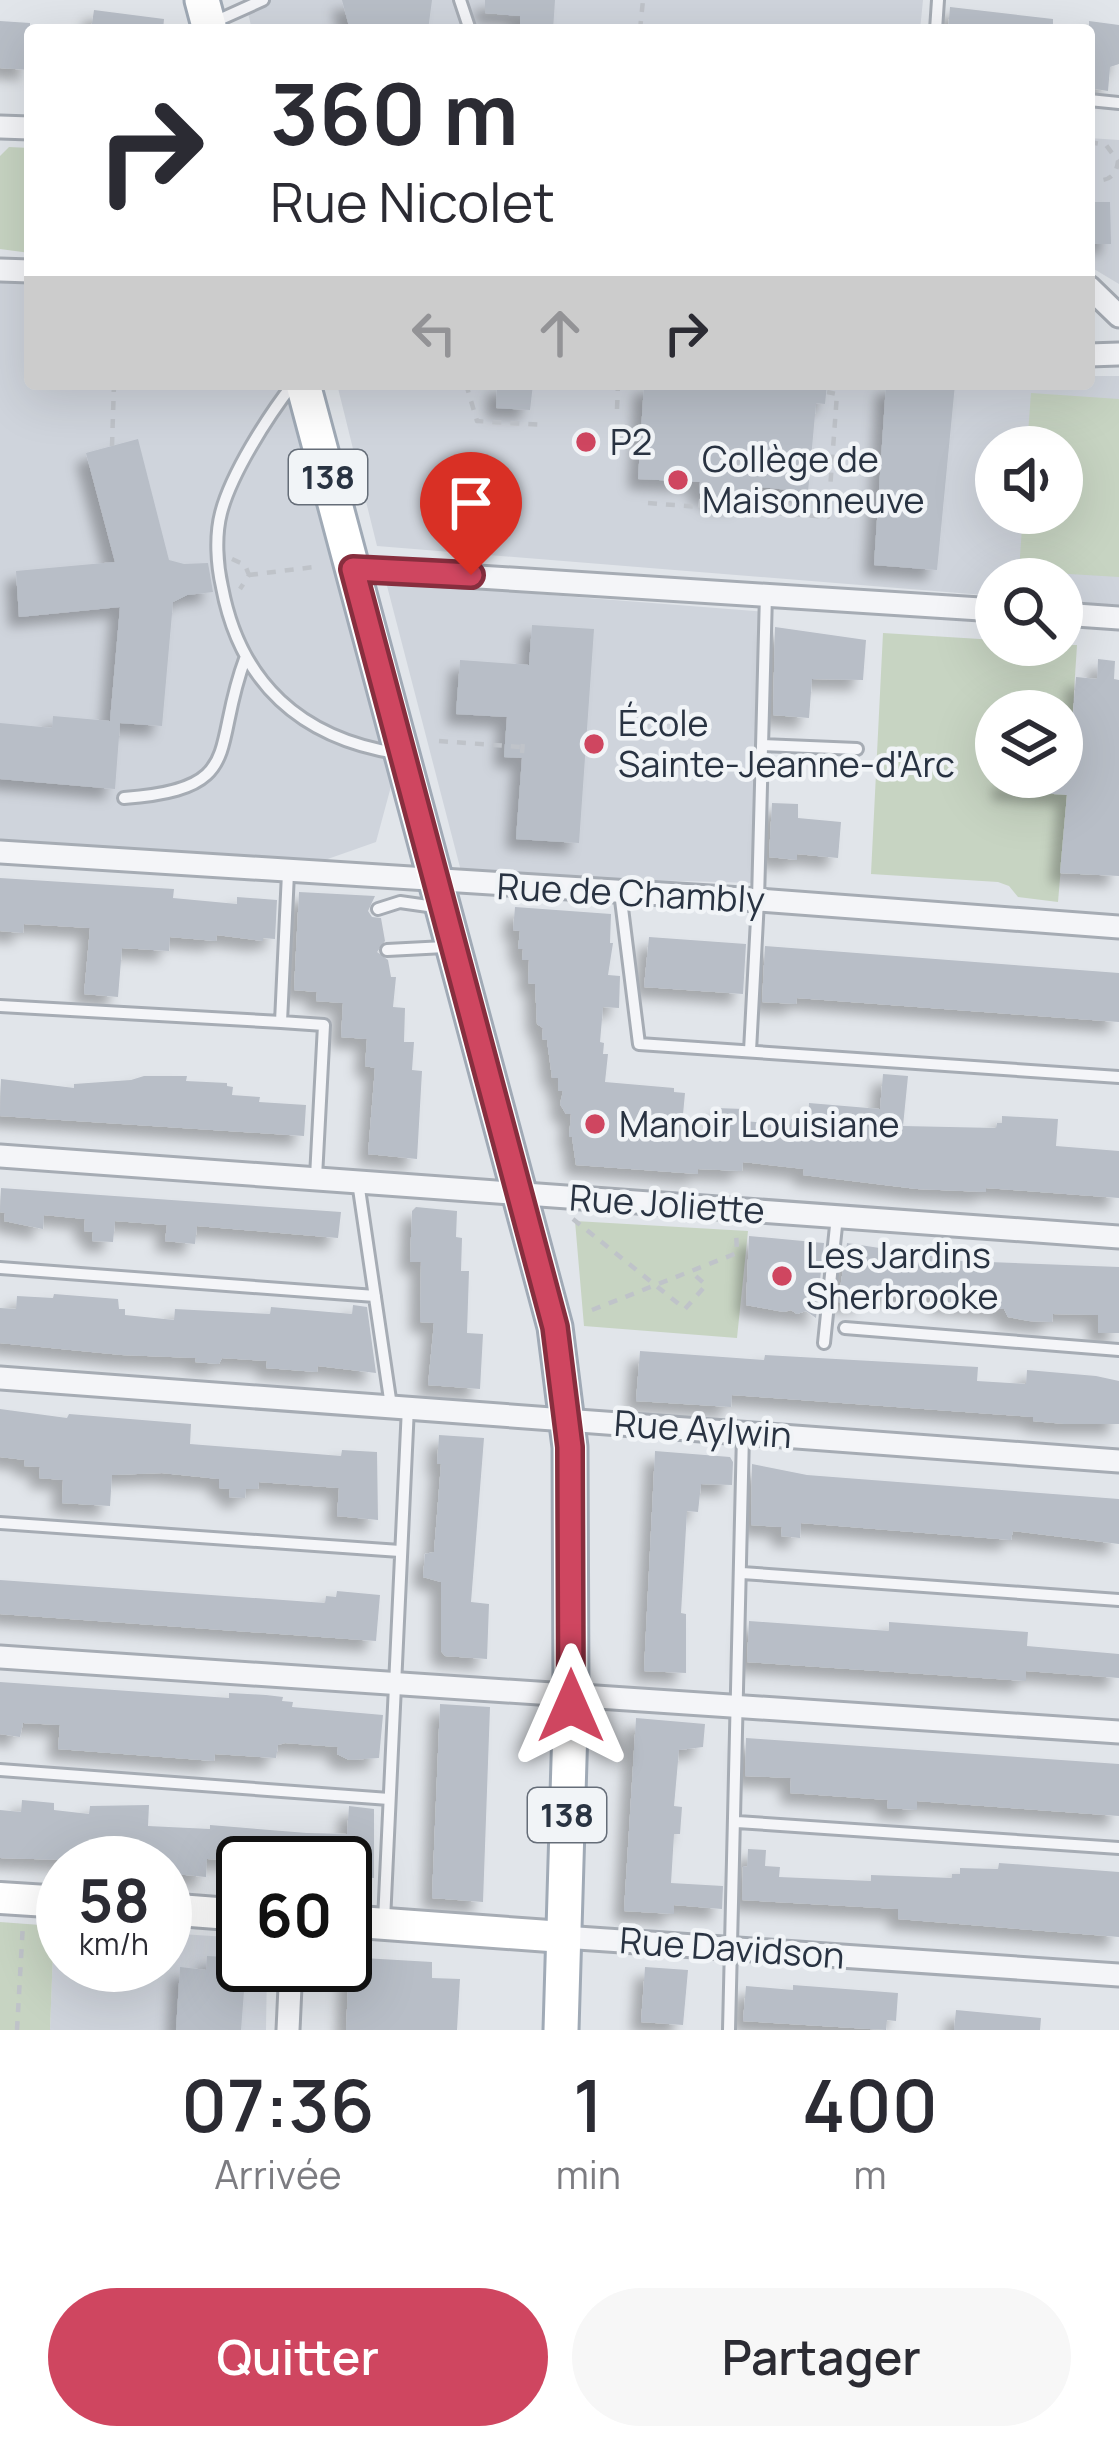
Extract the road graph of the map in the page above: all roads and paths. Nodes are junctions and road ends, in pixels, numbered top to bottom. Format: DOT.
graph roads {
  1 [pos="263,0"];
  2 [pos="207,18"];
  3 [pos="1095,143"];
  4 [pos="1095,180"];
  5 [pos="1095,293"];
  6 [pos="1119,316"];
  7 [pos="114,390"];
  8 [pos="288,390"];
  9 [pos="305,390"];
  10 [pos="468,390"];
  11 [pos="618,390"];
  12 [pos="826,392"];
  13 [pos="617,409"];
  14 [pos="544,425"];
  15 [pos="112,446"];
  16 [pos="702,494"];
  17 [pos="740,502"];
  18 [pos="648,503"];
  19 [pos="700,508"];
  20 [pos="740,511"];
  21 [pos="228,558"];
  22 [pos="314,567"];
  23 [pos="353,569"];
  24 [pos="249,575"];
  25 [pos="247,584"];
  26 [pos="766,594"];
  27 [pos="975,609"];
  28 [pos="1083,615"];
  29 [pos="1119,618"];
  30 [pos="245,659"];
  31 [pos="439,741"];
  32 [pos="762,745"];
  33 [pos="522,747"];
  34 [pos="857,749"];
  35 [pos="400,753"];
  36 [pos="124,798"];
  37 [pos="0,852"];
  38 [pos="288,873"];
  39 [pos="620,892"];
  40 [pos="440,894"];
  41 [pos="758,900"];
  42 [pos="378,909"];
  43 [pos="1119,927"];
  44 [pos="455,947"];
  45 [pos="387,950"];
  46 [pos="0,1006"];
  47 [pos="281,1022"];
  48 [pos="750,1051"];
  49 [pos="1119,1077"];
  50 [pos="0,1156"];
  51 [pos="316,1179"];
  52 [pos="358,1182"];
  53 [pos="521,1193"];
  54 [pos="569,1215"];
  55 [pos="837,1216"];
  56 [pos="736,1233"];
  57 [pos="1119,1237"];
  58 [pos="0,1268"];
  59 [pos="690,1271"];
  60 [pos="653,1284"];
  61 [pos="375,1296"];
  62 [pos="592,1310"];
  63 [pos="845,1328"];
  64 [pos="824,1342"];
  65 [pos="1119,1351"];
  66 [pos="0,1378"];
  67 [pos="399,1407"];
  68 [pos="567,1419"];
  69 [pos="744,1428"];
  70 [pos="1119,1461"];
  71 [pos="0,1523"];
  72 [pos="400,1551"];
  73 [pos="742,1573"];
  74 [pos="1119,1600"];
  75 [pos="0,1657"];
  76 [pos="392,1682"];
  77 [pos="571,1693"];
  78 [pos="738,1705"];
  79 [pos="1119,1732"];
  80 [pos="0,1770"];
  81 [pos="388,1799"];
  82 [pos="736,1822"];
  83 [pos="1119,1848"];
  84 [pos="12,1908"];
  85 [pos="372,1923"];
  86 [pos="384,1924"];
  87 [pos="563,1936"];
  88 [pos="733,1949"];
  89 [pos="1119,1975"];
  90 [pos="290,1992"];
  91 [pos="17,2030"];
  92 [pos="288,2030"];
  93 [pos="561,2030"];
  94 [pos="729,2030"];
  1 -- 2 [label="lane"];
  3 -- 4 [label="path"];
  5 -- 6 [label="street"];
  7 -- 15 [label="path"];
  8 -- 30 [label="lane"];
  9 -- 23 [label="main road, 138"];
  10 -- 14 [label="path"];
  11 -- 13 [label="path"];
  12 -- 20 [label="path"];
  16 -- 19 [label="path"];
  17 -- 20 [label="path"];
  18 -- 19 [label="path"];
  19 -- 20 [label="path"];
  21 -- 24 [label="path"];
  22 -- 24 [label="path"];
  23 -- 26 [label="street"];
  23 -- 35 [label="main road, 138"];
  24 -- 25 [label="path"];
  26 -- 27 [label="street"];
  26 -- 32 [label="lane"];
  28 -- 29 [label="street"];
  30 -- 35 [label="lane"];
  30 -- 36 [label="lane"];
  31 -- 33 [label="path"];
  32 -- 34 [label="lane"];
  32 -- 41 [label="lane"];
  35 -- 40 [label="main road, 138"];
  37 -- 38 [label="street, Rue de Chambly"];
  38 -- 40 [label="street, Rue de Chambly"];
  38 -- 47 [label="lane"];
  39 -- 40 [label="street, Rue de Chambly"];
  39 -- 41 [label="street, Rue de Chambly"];
  39 -- 48 [label="lane"];
  40 -- 42 [label="lane"];
  40 -- 44 [label="main road, 138"];
  41 -- 43 [label="street, Rue de Chambly"];
  41 -- 48 [label="lane"];
  44 -- 45 [label="lane"];
  44 -- 53 [label="main road, 138"];
  46 -- 47 [label="lane"];
  47 -- 51 [label="lane"];
  48 -- 49 [label="lane"];
  50 -- 51 [label="street, Rue Joliette"];
  51 -- 52 [label="street, Rue Joliette"];
  52 -- 53 [label="street, Rue Joliette"];
  52 -- 61 [label="lane"];
  53 -- 55 [label="street, Rue Joliette"];
  53 -- 68 [label="main road, 138"];
  54 -- 60 [label="path"];
  55 -- 57 [label="street, Rue Joliette"];
  55 -- 64 [label="lane"];
  56 -- 59 [label="path"];
  58 -- 61 [label="lane"];
  59 -- 60 [label="path"];
  59 -- 60 [label="path"];
  60 -- 62 [label="path"];
  61 -- 67 [label="lane"];
  63 -- 65 [label="lane"];
  66 -- 67 [label="street, Rue Aylwin"];
  67 -- 68 [label="street, Rue Aylwin"];
  67 -- 72 [label="lane"];
  68 -- 69 [label="street, Rue Aylwin"];
  68 -- 77 [label="main road, 138"];
  69 -- 70 [label="street, Rue Aylwin"];
  69 -- 73 [label="lane"];
  71 -- 72 [label="lane"];
  72 -- 76 [label="lane"];
  73 -- 74 [label="lane"];
  73 -- 78 [label="lane"];
  75 -- 76 [label="street"];
  76 -- 77 [label="street"];
  76 -- 81 [label="lane"];
  77 -- 78 [label="street"];
  77 -- 87 [label="main road, 138"];
  78 -- 79 [label="street"];
  78 -- 82 [label="lane"];
  80 -- 81 [label="lane"];
  81 -- 86 [label="lane"];
  82 -- 83 [label="lane"];
  82 -- 88 [label="lane"];
  84 -- 91 [label="path"];
  85 -- 86 [label="main road, Rue Davidson"];
  86 -- 87 [label="main road, Rue Davidson"];
  87 -- 88 [label="street, Rue Davidson"];
  87 -- 93 [label="main road, 138"];
  88 -- 89 [label="street, Rue Davidson"];
  88 -- 94 [label="lane"];
  90 -- 92 [label="street"];
}
